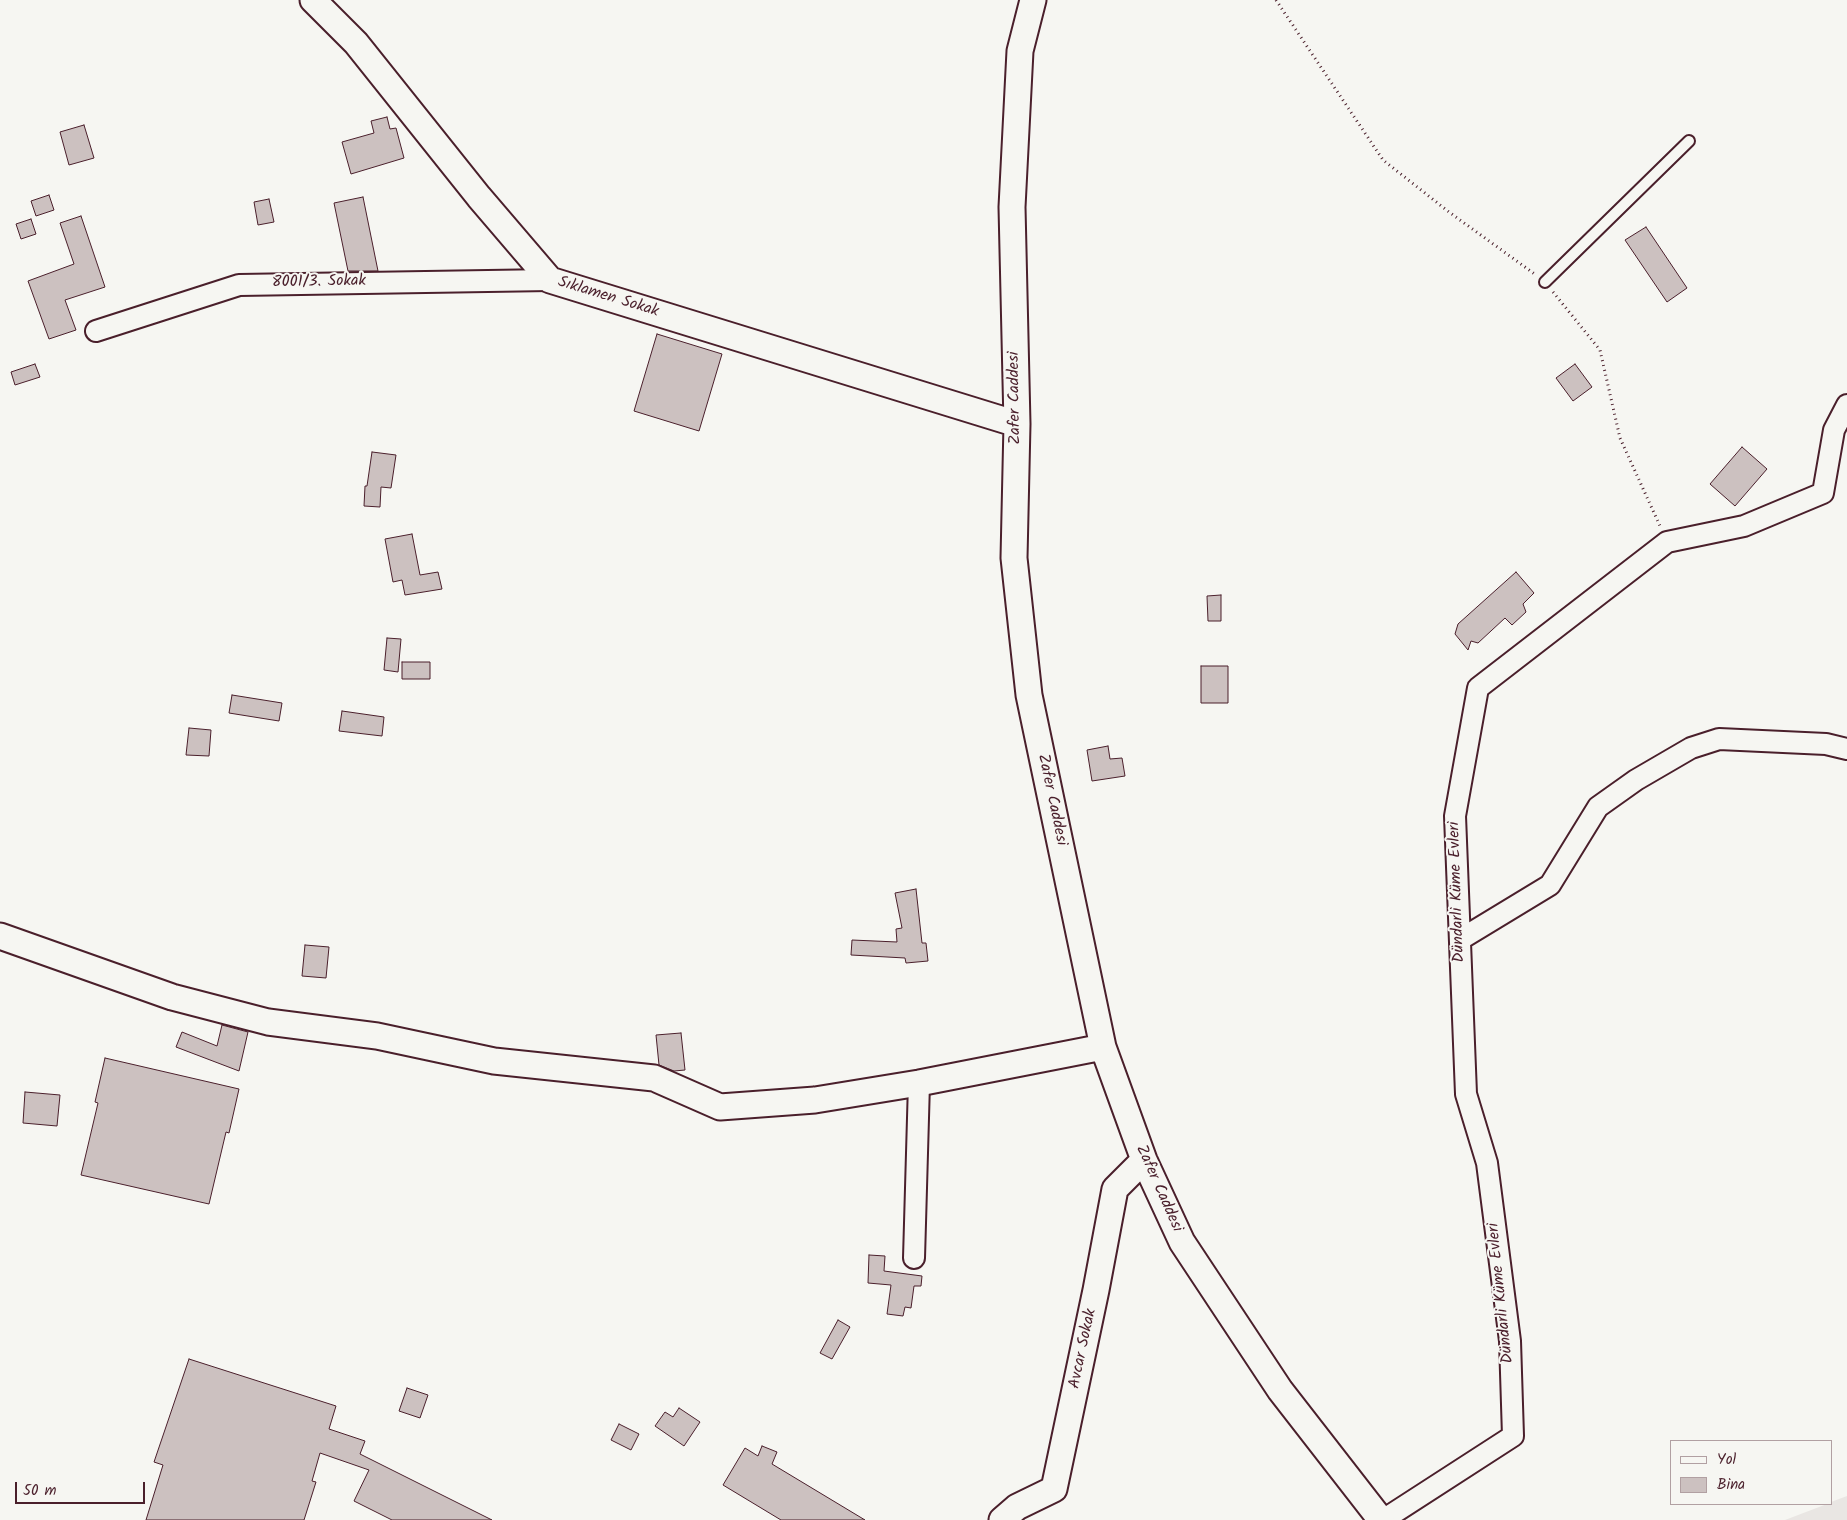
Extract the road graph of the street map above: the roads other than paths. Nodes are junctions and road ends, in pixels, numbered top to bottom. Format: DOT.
graph roads {
  1 [pos="313,0"];
  2 [pos="1033,0"];
  3 [pos="1689,141"];
  4 [pos="550,280"];
  5 [pos="1545,282"];
  6 [pos="96,331"];
  7 [pos="1847,404"];
  8 [pos="1017,424"];
  9 [pos="1847,749"];
  10 [pos="0,936"];
  11 [pos="1461,939"];
  12 [pos="1103,1047"];
  13 [pos="919,1082"];
  14 [pos="1144,1160"];
  15 [pos="914,1258"];
  16 [pos="1002,1520"];
  17 [pos="1382,1520"];
  1 -- 4 [label="street, Sıklamen Sokak"];
  2 -- 8 [label="street, Zafer Caddesi"];
  3 -- 5 [label="lane"];
  4 -- 6 [label="street, 8001/3. Sokak"];
  4 -- 8 [label="street, Sıklamen Sokak"];
  7 -- 11 [label="street, Dündarli Küme Evleri"];
  8 -- 12 [label="street, Zafer Caddesi"];
  9 -- 11 [label="street"];
  10 -- 13 [label="street"];
  11 -- 17 [label="street, Dündarli Küme Evleri"];
  12 -- 13 [label="street"];
  12 -- 14 [label="street, Zafer Caddesi"];
  13 -- 15 [label="street"];
  14 -- 16 [label="street, Avcar Sokak"];
  14 -- 17 [label="street, Zafer Caddesi"];
}
